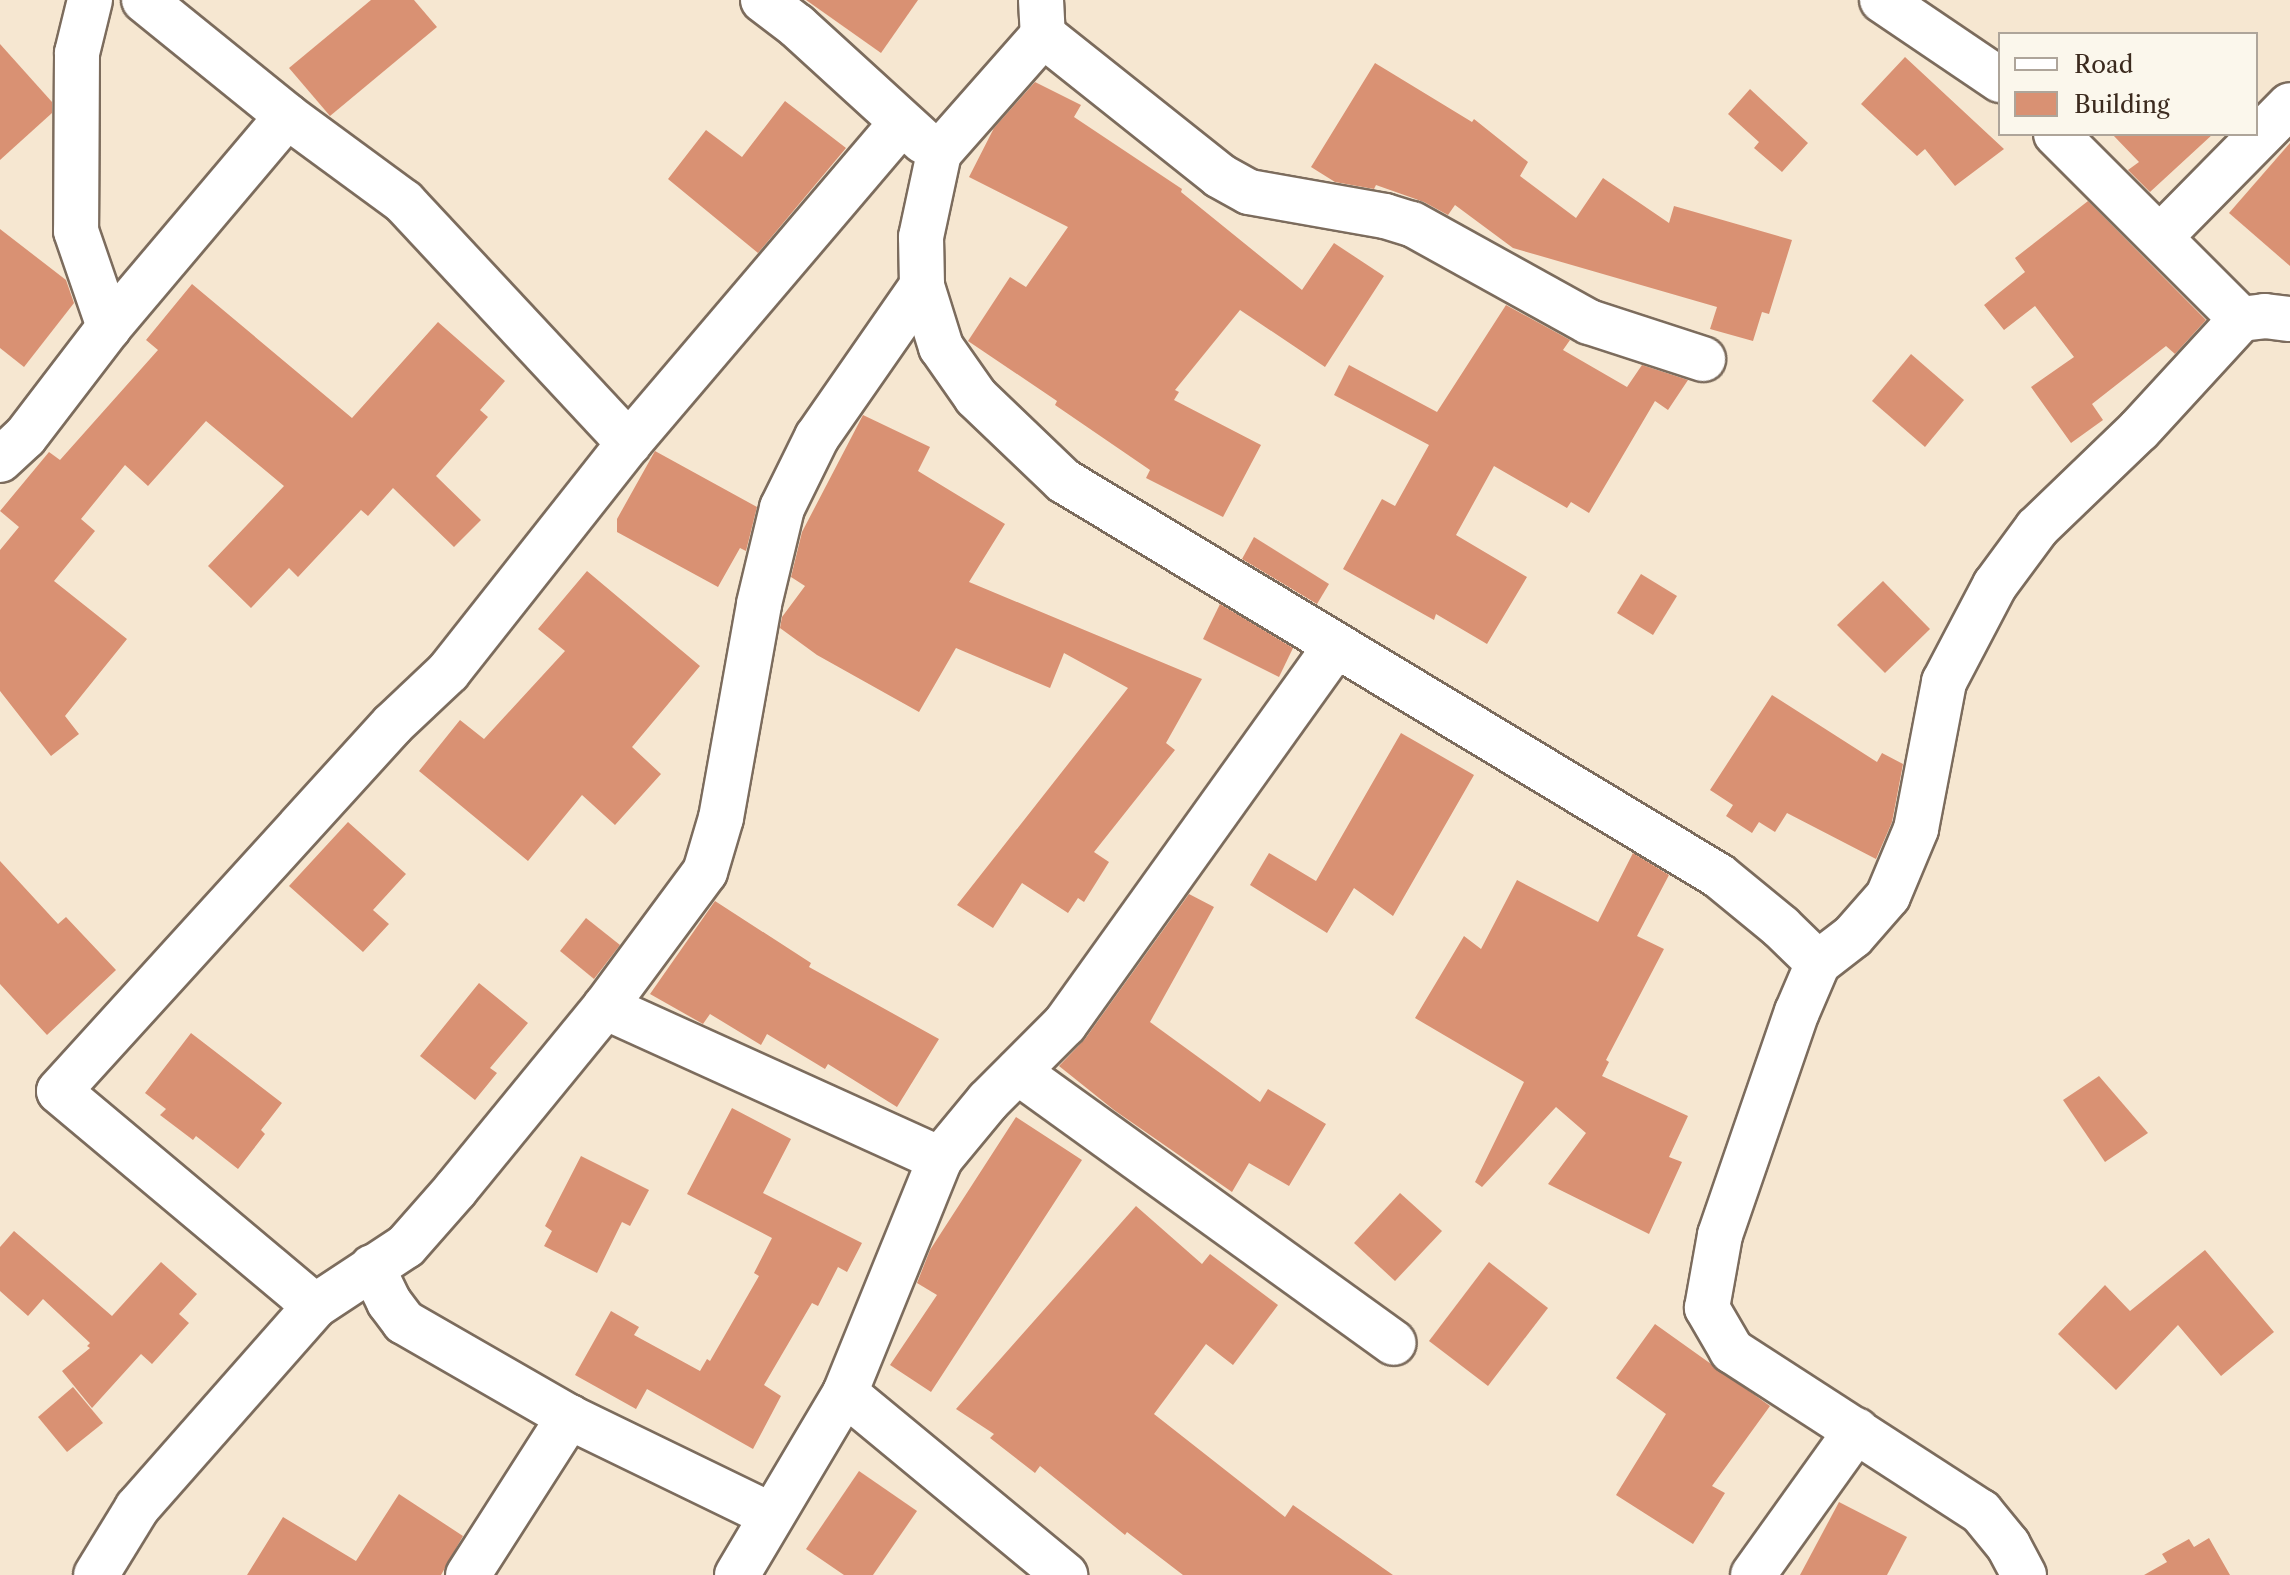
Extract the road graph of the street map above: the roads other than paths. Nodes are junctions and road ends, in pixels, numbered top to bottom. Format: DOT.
graph roads {
  1 [pos="90,0"];
  2 [pos="144,0"];
  3 [pos="763,0"];
  4 [pos="1882,0"];
  5 [pos="1042,18"];
  6 [pos="1998,79"];
  7 [pos="2290,105"];
  8 [pos="287,116"];
  9 [pos="901,123"];
  10 [pos="2058,136"];
  11 [pos="939,153"];
  12 [pos="2160,237"];
  13 [pos="922,286"];
  14 [pos="2241,319"];
  15 [pos="2290,319"];
  16 [pos="109,327"];
  17 [pos="1703,359"];
  18 [pos="8,438"];
  19 [pos="629,443"];
  20 [pos="1336,646"];
  21 [pos="1818,963"];
  22 [pos="605,1007"];
  23 [pos="1018,1072"];
  24 [pos="940,1159"];
  25 [pos="372,1267"];
  26 [pos="315,1306"];
  27 [pos="1394,1343"];
  28 [pos="845,1393"];
  29 [pos="569,1417"];
  30 [pos="1857,1430"];
  31 [pos="771,1515"];
  32 [pos="96,1575"];
  33 [pos="468,1575"];
  34 [pos="737,1575"];
  35 [pos="1065,1575"];
  36 [pos="1753,1575"];
  37 [pos="2024,1575"];
  1 -- 16 [label="street"];
  2 -- 8 [label="street"];
  3 -- 9 [label="street"];
  4 -- 6 [label="street"];
  5 -- 11 [label="street"];
  5 -- 17 [label="street"];
  7 -- 12 [label="street"];
  8 -- 16 [label="street"];
  8 -- 19 [label="street"];
  9 -- 11 [label="street"];
  9 -- 19 [label="street"];
  10 -- 12 [label="street"];
  11 -- 13 [label="street"];
  12 -- 14 [label="street"];
  13 -- 20 [label="street"];
  13 -- 22 [label="street"];
  14 -- 15 [label="street"];
  14 -- 21 [label="street"];
  16 -- 18 [label="street"];
  19 -- 26 [label="street"];
  20 -- 21 [label="street"];
  20 -- 23 [label="street"];
  21 -- 30 [label="street"];
  22 -- 24 [label="street"];
  22 -- 25 [label="street"];
  23 -- 24 [label="street"];
  23 -- 27 [label="street"];
  24 -- 28 [label="street"];
  25 -- 26 [label="street"];
  25 -- 29 [label="street"];
  26 -- 32 [label="street"];
  28 -- 31 [label="street"];
  28 -- 35 [label="street"];
  29 -- 31 [label="street"];
  29 -- 33 [label="street"];
  30 -- 36 [label="street"];
  30 -- 37 [label="street"];
  31 -- 34 [label="street"];
}
